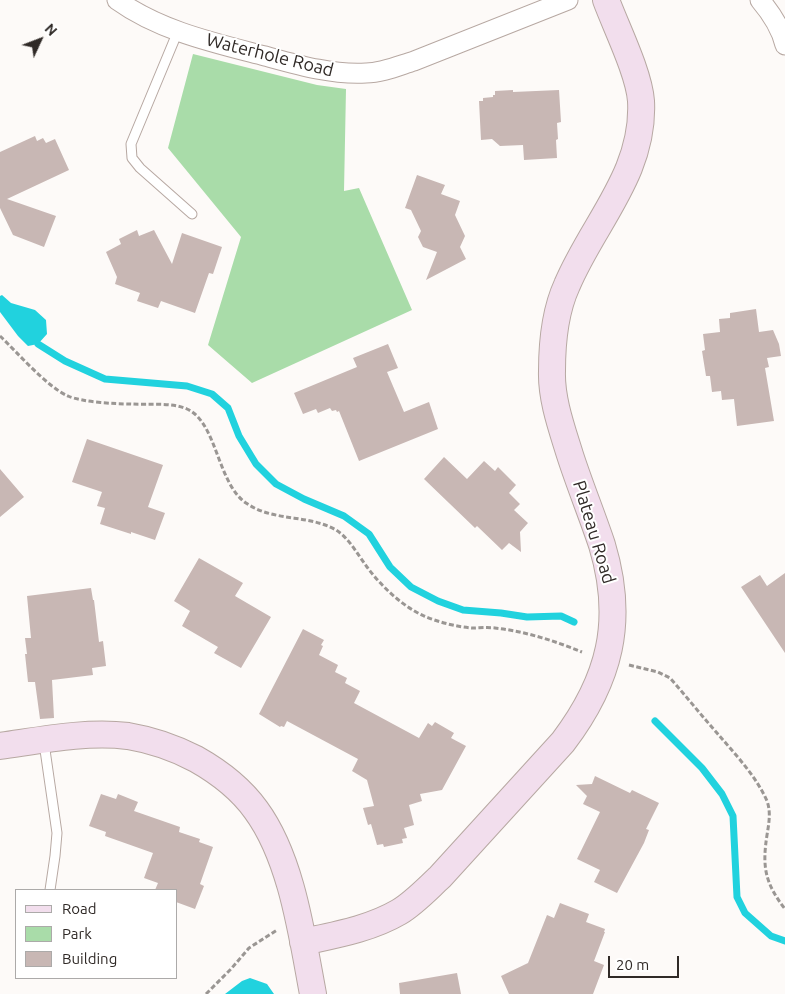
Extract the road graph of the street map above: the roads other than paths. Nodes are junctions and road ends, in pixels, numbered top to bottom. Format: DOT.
graph roads {
  1 [pos="117,0"];
  2 [pos="568,0"];
  3 [pos="606,0"];
  4 [pos="760,0"];
  5 [pos="178,31"];
  6 [pos="785,45"];
  7 [pos="192,214"];
  8 [pos="43,740"];
  9 [pos="0,746"];
  10 [pos="50,889"];
  11 [pos="301,932"];
  12 [pos="313,994"];
  1 -- 5 [label="street, Waterhole Road"];
  2 -- 5 [label="street, Waterhole Road"];
  3 -- 11 [label="street, Plateau Road"];
  4 -- 6 [label="street"];
  5 -- 7 [label="lane"];
  8 -- 9 [label="street"];
  8 -- 10 [label="lane"];
  8 -- 11 [label="street"];
  11 -- 12 [label="street"];
}
